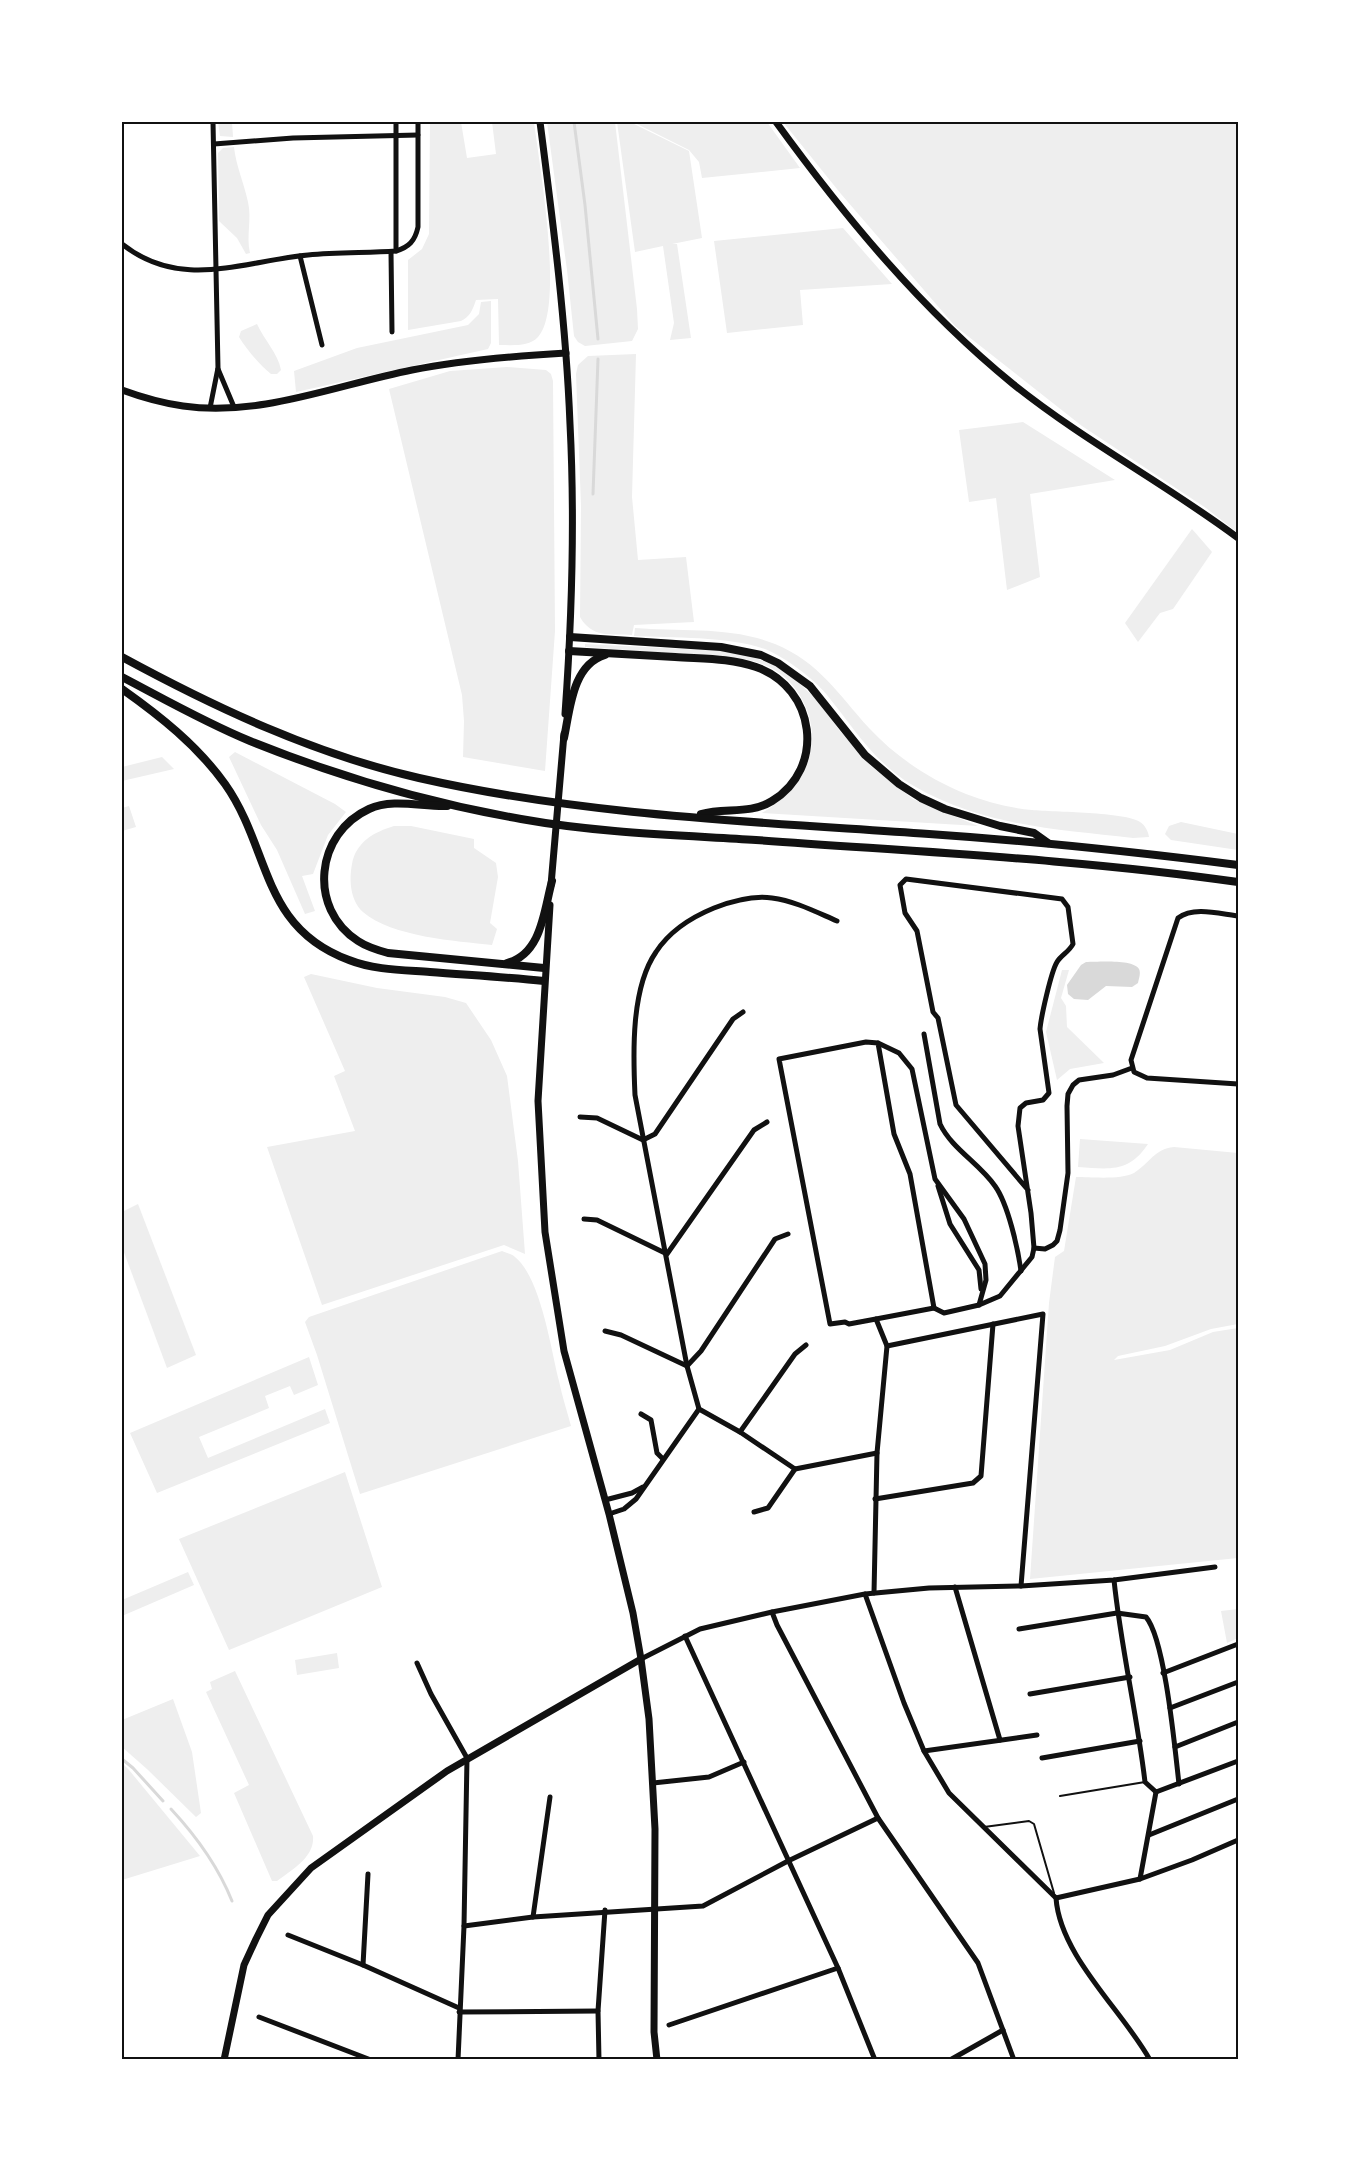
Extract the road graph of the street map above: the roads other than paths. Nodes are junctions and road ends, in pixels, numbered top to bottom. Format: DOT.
graph roads {
  1 [pos="213,122"];
  2 [pos="396,122"];
  3 [pos="418,122"];
  4 [pos="540,122"];
  5 [pos="776,122"];
  6 [pos="418,135"];
  7 [pos="396,136"];
  8 [pos="214,144"];
  9 [pos="122,244"];
  10 [pos="394,252"];
  11 [pos="300,256"];
  12 [pos="216,270"];
  13 [pos="392,332"];
  14 [pos="321,345"];
  15 [pos="566,353"];
  16 [pos="218,368"];
  17 [pos="122,390"];
  18 [pos="234,407"];
  19 [pos="210,408"];
  20 [pos="1239,538"];
  21 [pos="570,637"];
  22 [pos="569,651"];
  23 [pos="610,653"];
  24 [pos="122,657"];
  25 [pos="122,677"];
  26 [pos="122,689"];
  27 [pos="564,738"];
  28 [pos="455,806"];
  29 [pos="693,816"];
  30 [pos="1049,843"];
  31 [pos="1239,865"];
  32 [pos="552,881"];
  33 [pos="1239,882"];
  34 [pos="1239,916"];
  35 [pos="837,921"];
  36 [pos="501,964"];
  37 [pos="544,968"];
  38 [pos="544,981"];
  39 [pos="743,1012"];
  40 [pos="924,1034"];
  41 [pos="878,1043"];
  42 [pos="1132,1068"];
  43 [pos="1239,1084"];
  44 [pos="580,1117"];
  45 [pos="767,1122"];
  46 [pos="643,1140"];
  47 [pos="935,1179"];
  48 [pos="1028,1190"];
  49 [pos="584,1219"];
  50 [pos="788,1234"];
  51 [pos="1034,1248"];
  52 [pos="667,1254"];
  53 [pos="1021,1271"];
  54 [pos="982,1293"];
  55 [pos="979,1305"];
  56 [pos="934,1308"];
  57 [pos="876,1319"];
  58 [pos="993,1324"];
  59 [pos="606,1331"];
  60 [pos="806,1345"];
  61 [pos="886,1346"];
  62 [pos="687,1366"];
  63 [pos="699,1409"];
  64 [pos="641,1414"];
  65 [pos="740,1432"];
  66 [pos="877,1453"];
  67 [pos="663,1459"];
  68 [pos="795,1469"];
  69 [pos="647,1484"];
  70 [pos="875,1498"];
  71 [pos="605,1500"];
  72 [pos="754,1512"];
  73 [pos="609,1514"];
  74 [pos="1215,1567"];
  75 [pos="1114,1580"];
  76 [pos="1021,1586"];
  77 [pos="955,1587"];
  78 [pos="874,1593"];
  79 [pos="865,1594"];
  80 [pos="772,1612"];
  81 [pos="1117,1613"];
  82 [pos="1019,1629"];
  83 [pos="686,1635"];
  84 [pos="1239,1644"];
  85 [pos="641,1659"];
  86 [pos="417,1662"];
  87 [pos="1163,1673"];
  88 [pos="1130,1677"];
  89 [pos="1239,1682"];
  90 [pos="1030,1694"];
  91 [pos="1170,1708"];
  92 [pos="1239,1722"];
  93 [pos="1037,1735"];
  94 [pos="1000,1740"];
  95 [pos="1140,1741"];
  96 [pos="1175,1747"];
  97 [pos="924,1751"];
  98 [pos="467,1758"];
  99 [pos="1042,1758"];
  100 [pos="744,1761"];
  101 [pos="1239,1761"];
  102 [pos="1145,1782"];
  103 [pos="653,1783"];
  104 [pos="1179,1784"];
  105 [pos="1156,1792"];
  106 [pos="1060,1796"];
  107 [pos="550,1797"];
  108 [pos="1239,1799"];
  109 [pos="878,1818"];
  110 [pos="983,1827"];
  111 [pos="1149,1835"];
  112 [pos="1239,1840"];
  113 [pos="788,1861"];
  114 [pos="368,1874"];
  115 [pos="1140,1880"];
  116 [pos="1056,1898"];
  117 [pos="654,1908"];
  118 [pos="605,1911"];
  119 [pos="532,1917"];
  120 [pos="464,1926"];
  121 [pos="288,1935"];
  122 [pos="363,1965"];
  123 [pos="838,1968"];
  124 [pos="459,2010"];
  125 [pos="598,2011"];
  126 [pos="259,2017"];
  127 [pos="669,2025"];
  128 [pos="1003,2030"];
  129 [pos="224,2060"];
  130 [pos="371,2060"];
  131 [pos="458,2060"];
  132 [pos="599,2060"];
  133 [pos="657,2060"];
  134 [pos="874,2060"];
  135 [pos="950,2060"];
  136 [pos="1014,2060"];
  137 [pos="1150,2060"];
  1 -- 8 [label="street"];
  2 -- 7 [label="street"];
  3 -- 6 [label="street"];
  4 -- 15 [label="street"];
  5 -- 20 [label="street"];
  6 -- 7 [label="street"];
  6 -- 10 [label="street"];
  7 -- 8 [label="street"];
  7 -- 10 [label="street"];
  8 -- 12 [label="street"];
  9 -- 12 [label="street"];
  10 -- 11 [label="street"];
  10 -- 13 [label="street"];
  11 -- 12 [label="street"];
  11 -- 14 [label="street"];
  12 -- 16 [label="street"];
  15 -- 18 [label="street"];
  15 -- 21 [label="street"];
  16 -- 18 [label="street"];
  16 -- 19 [label="street"];
  17 -- 19 [label="street"];
  18 -- 19 [label="street"];
  21 -- 22 [label="street"];
  21 -- 30 [label="highway"];
  22 -- 23 [label="highway"];
  22 -- 27 [label="street"];
  23 -- 27 [label="highway"];
  23 -- 29 [label="highway"];
  24 -- 29 [label="highway"];
  25 -- 28 [label="highway"];
  26 -- 38 [label="highway"];
  27 -- 32 [label="street"];
  28 -- 33 [label="highway"];
  28 -- 36 [label="highway"];
  29 -- 30 [label="highway"];
  30 -- 31 [label="highway"];
  32 -- 36 [label="highway"];
  32 -- 37 [label="street"];
  34 -- 42 [label="street"];
  35 -- 46 [label="street"];
  36 -- 37 [label="highway"];
  37 -- 38 [label="street"];
  38 -- 71 [label="street"];
  39 -- 46 [label="street"];
  40 -- 53 [label="street"];
  41 -- 47 [label="street"];
  41 -- 56 [label="street"];
  41 -- 57 [label="street"];
  42 -- 43 [label="street"];
  42 -- 51 [label="street"];
  44 -- 46 [label="street"];
  45 -- 52 [label="street"];
  46 -- 52 [label="street"];
  47 -- 54 [label="street"];
  47 -- 54 [label="street"];
  48 -- 48 [label="street"];
  48 -- 51 [label="street"];
  49 -- 52 [label="street"];
  50 -- 62 [label="street"];
  51 -- 53 [label="street"];
  52 -- 62 [label="street"];
  53 -- 55 [label="street"];
  54 -- 55 [label="street"];
  55 -- 56 [label="street"];
  56 -- 57 [label="street"];
  57 -- 61 [label="street"];
  58 -- 61 [label="street"];
  58 -- 70 [label="street"];
  58 -- 76 [label="street"];
  59 -- 62 [label="street"];
  60 -- 65 [label="street"];
  61 -- 66 [label="street"];
  62 -- 63 [label="street"];
  63 -- 65 [label="street"];
  63 -- 67 [label="street"];
  64 -- 67 [label="street"];
  65 -- 68 [label="street"];
  66 -- 68 [label="street"];
  66 -- 70 [label="street"];
  67 -- 69 [label="street"];
  68 -- 72 [label="street"];
  69 -- 71 [label="street"];
  69 -- 73 [label="street"];
  70 -- 78 [label="street"];
  71 -- 73 [label="street"];
  73 -- 85 [label="street"];
  74 -- 75 [label="street"];
  75 -- 76 [label="street"];
  75 -- 81 [label="street"];
  76 -- 77 [label="street"];
  77 -- 78 [label="street"];
  77 -- 94 [label="street"];
  78 -- 79 [label="street"];
  79 -- 80 [label="street"];
  79 -- 97 [label="street"];
  80 -- 83 [label="street"];
  80 -- 109 [label="street"];
  81 -- 82 [label="street"];
  81 -- 87 [label="street"];
  81 -- 88 [label="street"];
  83 -- 85 [label="street"];
  83 -- 100 [label="street"];
  84 -- 87 [label="street"];
  85 -- 98 [label="street"];
  85 -- 103 [label="street"];
  86 -- 98 [label="street"];
  87 -- 91 [label="street"];
  88 -- 90 [label="street"];
  88 -- 95 [label="street"];
  89 -- 91 [label="street"];
  91 -- 96 [label="street"];
  92 -- 96 [label="street"];
  93 -- 94 [label="street"];
  94 -- 97 [label="street"];
  95 -- 99 [label="street"];
  95 -- 102 [label="street"];
  96 -- 104 [label="street"];
  97 -- 110 [label="street"];
  98 -- 120 [label="street"];
  98 -- 129 [label="street"];
  100 -- 103 [label="street"];
  100 -- 113 [label="street"];
  101 -- 104 [label="street"];
  102 -- 105 [label="street"];
  102 -- 106 [label="lane"];
  103 -- 117 [label="street"];
  104 -- 105 [label="street"];
  105 -- 111 [label="street"];
  107 -- 119 [label="street"];
  108 -- 111 [label="street"];
  109 -- 113 [label="street"];
  109 -- 128 [label="street"];
  110 -- 116 [label="street"];
  110 -- 116 [label="lane"];
  111 -- 115 [label="street"];
  112 -- 115 [label="street"];
  113 -- 117 [label="street"];
  113 -- 123 [label="street"];
  114 -- 122 [label="street"];
  115 -- 116 [label="street"];
  116 -- 137 [label="street"];
  117 -- 118 [label="street"];
  117 -- 133 [label="street"];
  118 -- 119 [label="street"];
  118 -- 125 [label="street"];
  119 -- 120 [label="street"];
  120 -- 124 [label="street"];
  121 -- 122 [label="street"];
  122 -- 124 [label="street"];
  123 -- 127 [label="street"];
  123 -- 134 [label="street"];
  124 -- 125 [label="street"];
  124 -- 131 [label="street"];
  125 -- 132 [label="street"];
  126 -- 130 [label="street"];
  128 -- 135 [label="street"];
  128 -- 136 [label="street"];
}
